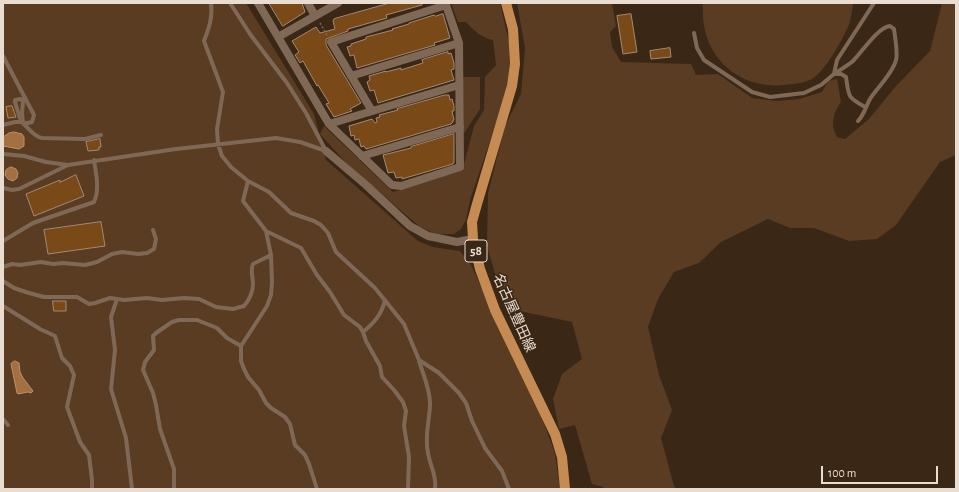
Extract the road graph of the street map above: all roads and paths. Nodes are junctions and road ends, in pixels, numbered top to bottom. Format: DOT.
graph roads {
  1 [pos="211,3"];
  2 [pos="230,3"];
  3 [pos="258,3"];
  4 [pos="308,3"];
  5 [pos="338,3"];
  6 [pos="506,3"];
  7 [pos="874,3"];
  8 [pos="317,18"];
  9 [pos="694,33"];
  10 [pos="278,37"];
  11 [pos="331,42"];
  12 [pos="458,43"];
  13 [pos="3,56"];
  14 [pos="834,74"];
  15 [pos="351,76"];
  16 [pos="459,85"];
  17 [pos="865,107"];
  18 [pos="372,111"];
  19 [pos="858,121"];
  20 [pos="22,122"];
  21 [pos="329,124"];
  22 [pos="3,126"];
  23 [pos="460,126"];
  24 [pos="101,135"];
  25 [pos="218,144"];
  26 [pos="326,151"];
  27 [pos="3,154"];
  28 [pos="362,156"];
  29 [pos="94,160"];
  30 [pos="68,164"];
  31 [pos="248,181"];
  32 [pos="3,188"];
  33 [pos="153,230"];
  34 [pos="266,231"];
  35 [pos="472,239"];
  36 [pos="3,240"];
  37 [pos="271,255"];
  38 [pos="3,267"];
  39 [pos="3,281"];
  40 [pos="117,299"];
  41 [pos="385,300"];
  42 [pos="3,306"];
  43 [pos="363,332"];
  44 [pos="241,346"];
  45 [pos="419,360"];
  46 [pos="3,419"];
  47 [pos="8,425"];
  48 [pos="92,489"];
  49 [pos="132,489"];
  50 [pos="174,489"];
  51 [pos="317,489"];
  52 [pos="408,489"];
  53 [pos="435,489"];
  54 [pos="509,489"];
  55 [pos="565,489"];
  1 -- 25 [label="lane"];
  2 -- 26 [label="lane"];
  3 -- 10 [label="street"];
  4 -- 8 [label="street"];
  5 -- 8 [label="street"];
  6 -- 35 [label="main road, 名古屋豊田線 / 58"];
  7 -- 14 [label="lane"];
  8 -- 10 [label="street"];
  8 -- 11 [label="path"];
  9 -- 14 [label="lane"];
  10 -- 21 [label="street"];
  11 -- 12 [label="street"];
  11 -- 15 [label="street"];
  12 -- 15 [label="street"];
  12 -- 16 [label="street"];
  13 -- 20 [label="lane"];
  14 -- 17 [label="lane"];
  14 -- 17 [label="lane"];
  15 -- 18 [label="street"];
  16 -- 18 [label="street"];
  16 -- 23 [label="street"];
  17 -- 19 [label="lane"];
  18 -- 21 [label="street"];
  20 -- 20 [label="lane"];
  20 -- 22 [label="lane"];
  20 -- 24 [label="lane"];
  21 -- 28 [label="street"];
  23 -- 28 [label="street"];
  23 -- 28 [label="street"];
  25 -- 26 [label="lane"];
  25 -- 29 [label="lane"];
  25 -- 31 [label="lane"];
  26 -- 35 [label="street"];
  27 -- 30 [label="lane"];
  29 -- 30 [label="lane"];
  29 -- 36 [label="lane"];
  30 -- 32 [label="lane"];
  31 -- 34 [label="lane"];
  31 -- 41 [label="lane"];
  33 -- 38 [label="lane"];
  34 -- 37 [label="lane"];
  34 -- 43 [label="lane"];
  35 -- 55 [label="main road, 名古屋豊田線 / 58"];
  37 -- 40 [label="lane"];
  37 -- 44 [label="lane"];
  39 -- 40 [label="lane"];
  40 -- 49 [label="lane"];
  41 -- 43 [label="lane"];
  41 -- 45 [label="lane"];
  42 -- 48 [label="lane"];
  43 -- 52 [label="lane"];
  44 -- 50 [label="lane"];
  44 -- 51 [label="lane"];
  45 -- 53 [label="lane"];
  45 -- 54 [label="lane"];
  46 -- 47 [label="lane"];
}
